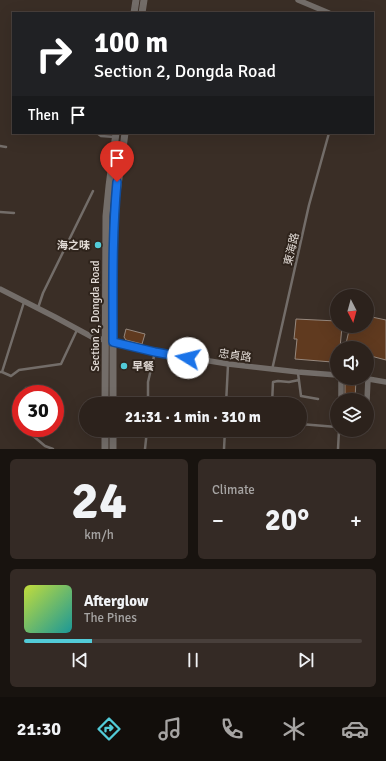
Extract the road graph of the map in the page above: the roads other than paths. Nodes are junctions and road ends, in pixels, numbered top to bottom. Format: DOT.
graph roads {
  1 [pos="136,0"];
  2 [pos="144,0"];
  3 [pos="298,0"];
  4 [pos="134,12"];
  5 [pos="142,12"];
  6 [pos="327,12"];
  7 [pos="98,134"];
  8 [pos="117,134"];
  9 [pos="125,134"];
  10 [pos="329,134"];
  11 [pos="0,146"];
  12 [pos="6,147"];
  13 [pos="93,191"];
  14 [pos="0,212"];
  15 [pos="14,213"];
  16 [pos="0,289"];
  17 [pos="24,301"];
  18 [pos="38,308"];
  19 [pos="78,330"];
  20 [pos="106,340"];
  21 [pos="113,342"];
  22 [pos="155,352"];
  23 [pos="228,364"];
  24 [pos="272,370"];
  25 [pos="1,372"];
  26 [pos="298,372"];
  27 [pos="330,374"];
  28 [pos="299,380"];
  29 [pos="374,380"];
  30 [pos="386,382"];
  31 [pos="105,397"];
  32 [pos="113,397"];
  33 [pos="148,397"];
  34 [pos="226,397"];
  35 [pos="272,397"];
  36 [pos="318,399"];
  37 [pos="307,425"];
  38 [pos="330,426"];
  39 [pos="34,437"];
  40 [pos="105,437"];
  41 [pos="113,437"];
  42 [pos="146,437"];
  43 [pos="225,437"];
  44 [pos="339,437"];
  45 [pos="53,449"];
  46 [pos="105,449"];
  47 [pos="113,449"];
  48 [pos="145,449"];
  49 [pos="224,449"];
  50 [pos="338,449"];
  1 -- 4 [label="street"];
  2 -- 5 [label="street"];
  3 -- 6 [label="street"];
  7 -- 8 [label="lane"];
  8 -- 20 [label="street, Section 2, Dongda Road"];
  9 -- 21 [label="street, Section 2, Dongda Road"];
  10 -- 24 [label="lane, 東海路"];
  11 -- 12 [label="lane"];
  13 -- 18 [label="lane"];
  14 -- 15 [label="lane"];
  16 -- 17 [label="street, 忠貞路"];
  17 -- 18 [label="street, 忠貞路"];
  17 -- 25 [label="lane"];
  18 -- 19 [label="street, 忠貞路"];
  19 -- 20 [label="street, 忠貞路"];
  19 -- 25 [label="lane"];
  20 -- 21 [label="street, 忠貞路"];
  20 -- 31 [label="street, Section 2, Dongda Road"];
  21 -- 22 [label="street, 忠貞路"];
  21 -- 32 [label="street, Section 2, Dongda Road"];
  22 -- 23 [label="street, 忠貞路"];
  22 -- 33 [label="lane"];
  23 -- 24 [label="street, 忠貞路"];
  23 -- 34 [label="lane"];
  24 -- 26 [label="street, 忠貞路"];
  26 -- 27 [label="street, 忠貞路"];
  26 -- 28 [label="lane"];
  28 -- 35 [label="lane"];
  28 -- 36 [label="lane"];
  29 -- 30 [label="street"];
  37 -- 38 [label="lane"];
  39 -- 45 [label="lane"];
  40 -- 46 [label="street"];
  41 -- 47 [label="street"];
  42 -- 48 [label="lane"];
  43 -- 49 [label="lane"];
  44 -- 50 [label="lane"];
}
